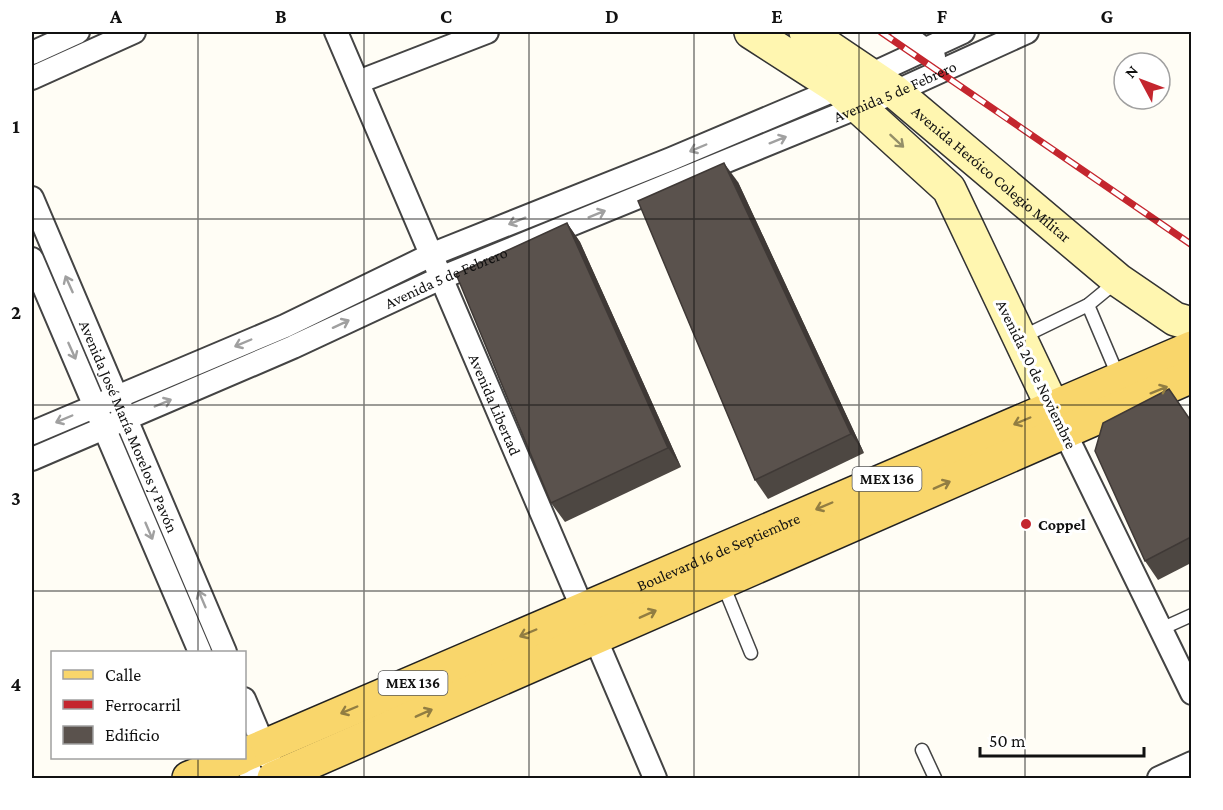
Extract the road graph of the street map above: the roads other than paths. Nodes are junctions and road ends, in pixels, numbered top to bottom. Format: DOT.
graph roads {
  1 [pos="78,32"];
  2 [pos="134,32"];
  3 [pos="336,32"];
  4 [pos="487,32"];
  5 [pos="751,32"];
  6 [pos="807,32"];
  7 [pos="902,32"];
  8 [pos="963,32"];
  9 [pos="1027,32"];
  10 [pos="87,41"];
  11 [pos="923,49"];
  12 [pos="32,53"];
  13 [pos="947,67"];
  14 [pos="32,78"];
  15 [pos="358,82"];
  16 [pos="883,83"];
  17 [pos="848,98"];
  18 [pos="671,159"];
  19 [pos="678,181"];
  20 [pos="32,198"];
  21 [pos="433,254"];
  22 [pos="32,259"];
  23 [pos="443,277"];
  24 [pos="1118,280"];
  25 [pos="1088,305"];
  26 [pos="285,326"];
  27 [pos="1186,328"];
  28 [pos="1019,338"];
  29 [pos="292,347"];
  30 [pos="1191,348"];
  31 [pos="1191,376"];
  32 [pos="1124,391"];
  33 [pos="118,396"];
  34 [pos="96,406"];
  35 [pos="127,418"];
  36 [pos="1059,419"];
  37 [pos="105,428"];
  38 [pos="32,433"];
  39 [pos="32,459"];
  40 [pos="722,582"];
  41 [pos="1191,615"];
  42 [pos="588,624"];
  43 [pos="1161,629"];
  44 [pos="200,651"];
  45 [pos="225,651"];
  46 [pos="751,653"];
  47 [pos="1191,693"];
  48 [pos="246,726"];
  49 [pos="922,750"];
  50 [pos="248,754"];
  51 [pos="236,759"];
  52 [pos="1191,764"];
  53 [pos="189,778"];
  54 [pos="270,778"];
  55 [pos="655,778"];
  56 [pos="935,778"];
  57 [pos="1159,778"];
  1 -- 12 [label="street"];
  2 -- 10 [label="street"];
  3 -- 15 [label="street, Avenida Libertad"];
  4 -- 15 [label="street"];
  5 -- 17 [label="main road"];
  6 -- 16 [label="main road, Avenida Heróico Colegio Militar"];
  7 -- 11 [label="street"];
  8 -- 11 [label="street, Avenida 5 de Febrero"];
  9 -- 13 [label="street, Avenida 5 de Febrero"];
  10 -- 14 [label="street"];
  11 -- 13 [label="street"];
  11 -- 16 [label="street, Avenida 5 de Febrero"];
  13 -- 16 [label="street, Avenida 5 de Febrero"];
  15 -- 21 [label="street, Avenida Libertad"];
  16 -- 17 [label="street, Avenida 5 de Febrero"];
  16 -- 24 [label="main road, Avenida Heróico Colegio Militar"];
  17 -- 18 [label="street, Avenida 5 de Febrero, one-way"];
  19 -- 17 [label="street, Avenida 5 de Febrero, one-way"];
  17 -- 28 [label="main road, Avenida 20 de Noviembre, one-way"];
  18 -- 19 [label="street"];
  18 -- 21 [label="street, Avenida 5 de Febrero, one-way"];
  23 -- 19 [label="street, Avenida 5 de Febrero, one-way"];
  33 -- 20 [label="street, Avenida José María Morelos y Pavón, one-way"];
  21 -- 23 [label="street, Avenida Libertad"];
  21 -- 26 [label="street, Avenida 5 de Febrero"];
  22 -- 34 [label="street, Avenida José María Morelos y Pavón, one-way"];
  29 -- 23 [label="street, Avenida 5 de Febrero, one-way"];
  23 -- 42 [label="street, Avenida Libertad"];
  24 -- 25 [label="lane"];
  24 -- 27 [label="main road, Avenida Heróico Colegio Militar"];
  25 -- 28 [label="lane"];
  25 -- 32 [label="lane"];
  26 -- 29 [label="street"];
  26 -- 33 [label="street, Avenida 5 de Febrero, one-way"];
  28 -- 36 [label="main road, Avenida 20 de Noviembre"];
  35 -- 29 [label="street, Avenida 5 de Febrero, one-way"];
  30 -- 32 [label="main road, Boulevard 16 de Septiembre / MEX 136"];
  32 -- 31 [label="main road, Boulevard 16 de Septiembre / MEX 136, one-way"];
  32 -- 36 [label="main road, Boulevard 16 de Septiembre / MEX 136"];
  33 -- 34 [label="street, Avenida 5 de Febrero"];
  33 -- 35 [label="street, Avenida José María Morelos y Pavón"];
  34 -- 37 [label="street, Avenida José María Morelos y Pavón"];
  34 -- 38 [label="street, Avenida 5 de Febrero, one-way"];
  35 -- 37 [label="street, Avenida 5 de Febrero"];
  45 -- 35 [label="street, Avenida José María Morelos y Pavón, one-way"];
  40 -- 36 [label="main road, Boulevard 16 de Septiembre / MEX 136, one-way"];
  36 -- 42 [label="main road, Boulevard 16 de Septiembre / MEX 136, one-way"];
  36 -- 43 [label="street, Avenida 20 de Noviembre"];
  37 -- 39 [label="street, Avenida 5 de Febrero"];
  37 -- 44 [label="street, Avenida José María Morelos y Pavón, one-way"];
  42 -- 40 [label="main road, Boulevard 16 de Septiembre / MEX 136, one-way"];
  40 -- 46 [label="lane"];
  41 -- 43 [label="lane"];
  42 -- 50 [label="main road, Boulevard 16 de Septiembre / MEX 136, one-way"];
  54 -- 42 [label="main road, Boulevard 16 de Septiembre / MEX 136, one-way"];
  42 -- 55 [label="street, Avenida Libertad"];
  43 -- 47 [label="street, Avenida 20 de Noviembre"];
  48 -- 50 [label="street"];
  49 -- 56 [label="lane"];
  50 -- 54 [label="street"];
  51 -- 53 [label="main road, Boulevard 16 de Septiembre / MEX 136"];
  52 -- 57 [label="street"];
}
